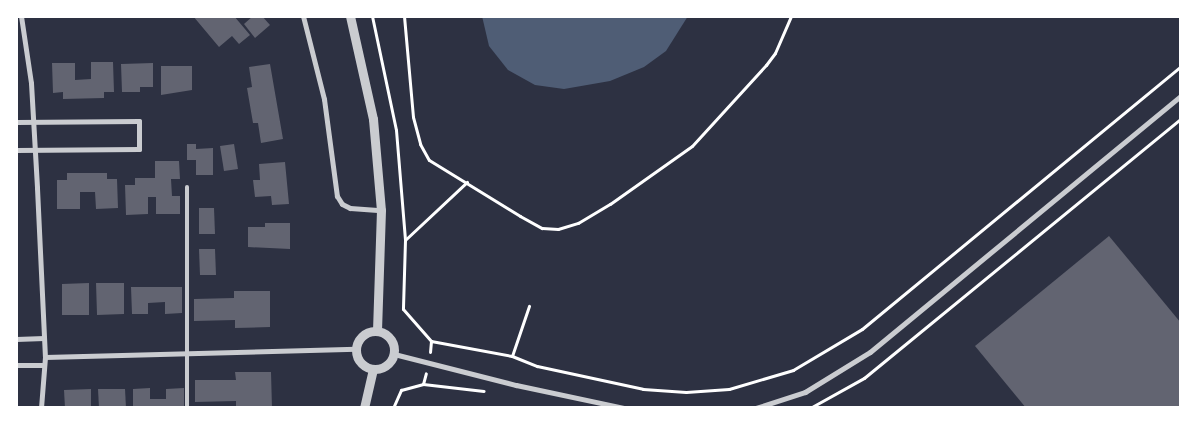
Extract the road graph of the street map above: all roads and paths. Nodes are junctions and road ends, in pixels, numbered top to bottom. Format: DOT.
graph roads {
  1 [pos="21,16"];
  2 [pos="303,16"];
  3 [pos="350,16"];
  4 [pos="372,16"];
  5 [pos="404,16"];
  6 [pos="791,16"];
  7 [pos="1181,66"];
  8 [pos="1181,96"];
  9 [pos="1181,118"];
  10 [pos="16,122"];
  11 [pos="33,122"];
  12 [pos="16,150"];
  13 [pos="34,150"];
  14 [pos="466,182"];
  15 [pos="187,187"];
  16 [pos="381,210"];
  17 [pos="405,240"];
  18 [pos="529,306"];
  19 [pos="377,331"];
  20 [pos="44,338"];
  21 [pos="16,339"];
  22 [pos="431,341"];
  23 [pos="356,350"];
  24 [pos="188,354"];
  25 [pos="394,354"];
  26 [pos="512,356"];
  27 [pos="45,357"];
  28 [pos="430,363"];
  29 [pos="16,365"];
  30 [pos="44,365"];
  31 [pos="373,369"];
  32 [pos="423,384"];
  33 [pos="488,390"];
  34 [pos="41,408"];
  35 [pos="187,408"];
  36 [pos="364,408"];
  37 [pos="393,408"];
  38 [pos="624,408"];
  39 [pos="756,408"];
  40 [pos="810,408"];
  1 -- 11 [label="street"];
  2 -- 16 [label="street"];
  3 -- 16 [label="street"];
  4 -- 17 [label="path"];
  5 -- 14 [label="path"];
  6 -- 14 [label="path"];
  7 -- 26 [label="path"];
  8 -- 39 [label="street"];
  9 -- 40 [label="path"];
  10 -- 11 [label="street"];
  11 -- 13 [label="street"];
  11 -- 13 [label="street"];
  12 -- 13 [label="street"];
  13 -- 20 [label="street"];
  14 -- 17 [label="path"];
  15 -- 24 [label="lane"];
  16 -- 19 [label="street"];
  17 -- 22 [label="path"];
  18 -- 26 [label="path"];
  19 -- 23 [label="street"];
  19 -- 25 [label="street"];
  20 -- 21 [label="street"];
  20 -- 27 [label="street"];
  22 -- 26 [label="path"];
  22 -- 28 [label="path"];
  23 -- 24 [label="street"];
  23 -- 31 [label="street"];
  24 -- 27 [label="street"];
  24 -- 35 [label="lane"];
  25 -- 28 [label="street"];
  25 -- 31 [label="street"];
  27 -- 30 [label="street"];
  28 -- 32 [label="path"];
  28 -- 38 [label="street"];
  29 -- 30 [label="street"];
  30 -- 34 [label="street"];
  31 -- 36 [label="street"];
  32 -- 33 [label="path"];
  32 -- 37 [label="path"];
}
